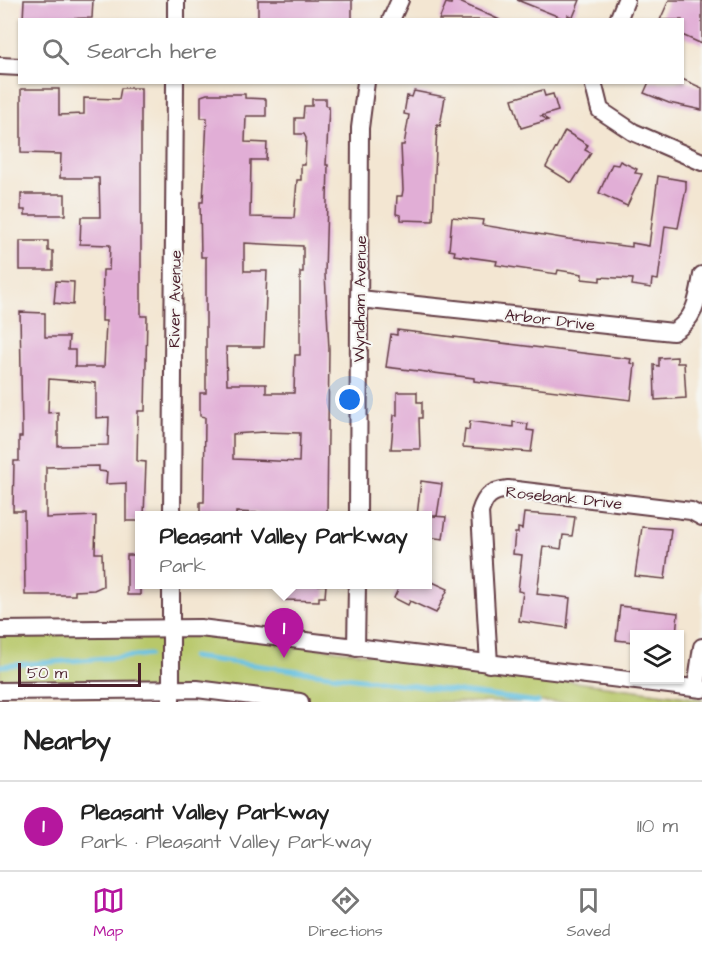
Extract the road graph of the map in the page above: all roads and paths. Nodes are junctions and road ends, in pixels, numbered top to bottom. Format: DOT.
graph roads {
  1 [pos="176,0"];
  2 [pos="400,0"];
  3 [pos="626,0"];
  4 [pos="176,18"];
  5 [pos="393,18"];
  6 [pos="619,18"];
  7 [pos="0,66"];
  8 [pos="18,67"];
  9 [pos="175,84"];
  10 [pos="366,84"];
  11 [pos="594,84"];
  12 [pos="702,162"];
  13 [pos="702,274"];
  14 [pos="360,299"];
  15 [pos="172,511"];
  16 [pos="358,511"];
  17 [pos="702,517"];
  18 [pos="171,589"];
  19 [pos="357,589"];
  20 [pos="171,628"];
  21 [pos="0,630"];
  22 [pos="702,647"];
  23 [pos="356,648"];
  24 [pos="489,664"];
  25 [pos="699,689"];
  26 [pos="0,691"];
  27 [pos="171,695"];
  28 [pos="88,696"];
  29 [pos="300,702"];
  1 -- 4 [label="street"];
  2 -- 5 [label="street"];
  3 -- 6 [label="street"];
  7 -- 8 [label="street"];
  9 -- 15 [label="street, River Avenue"];
  10 -- 14 [label="street, Wyndham Avenue"];
  11 -- 12 [label="street"];
  13 -- 14 [label="street, Arbor Drive"];
  14 -- 16 [label="street, Wyndham Avenue"];
  17 -- 24 [label="street, Rosebank Drive"];
  18 -- 20 [label="street"];
  19 -- 23 [label="street"];
  20 -- 21 [label="street"];
  20 -- 23 [label="street"];
  20 -- 27 [label="street"];
  22 -- 25 [label="street"];
  23 -- 24 [label="street"];
  24 -- 25 [label="street"];
  26 -- 28 [label="street"];
  27 -- 28 [label="street"];
  27 -- 29 [label="street"];
}
